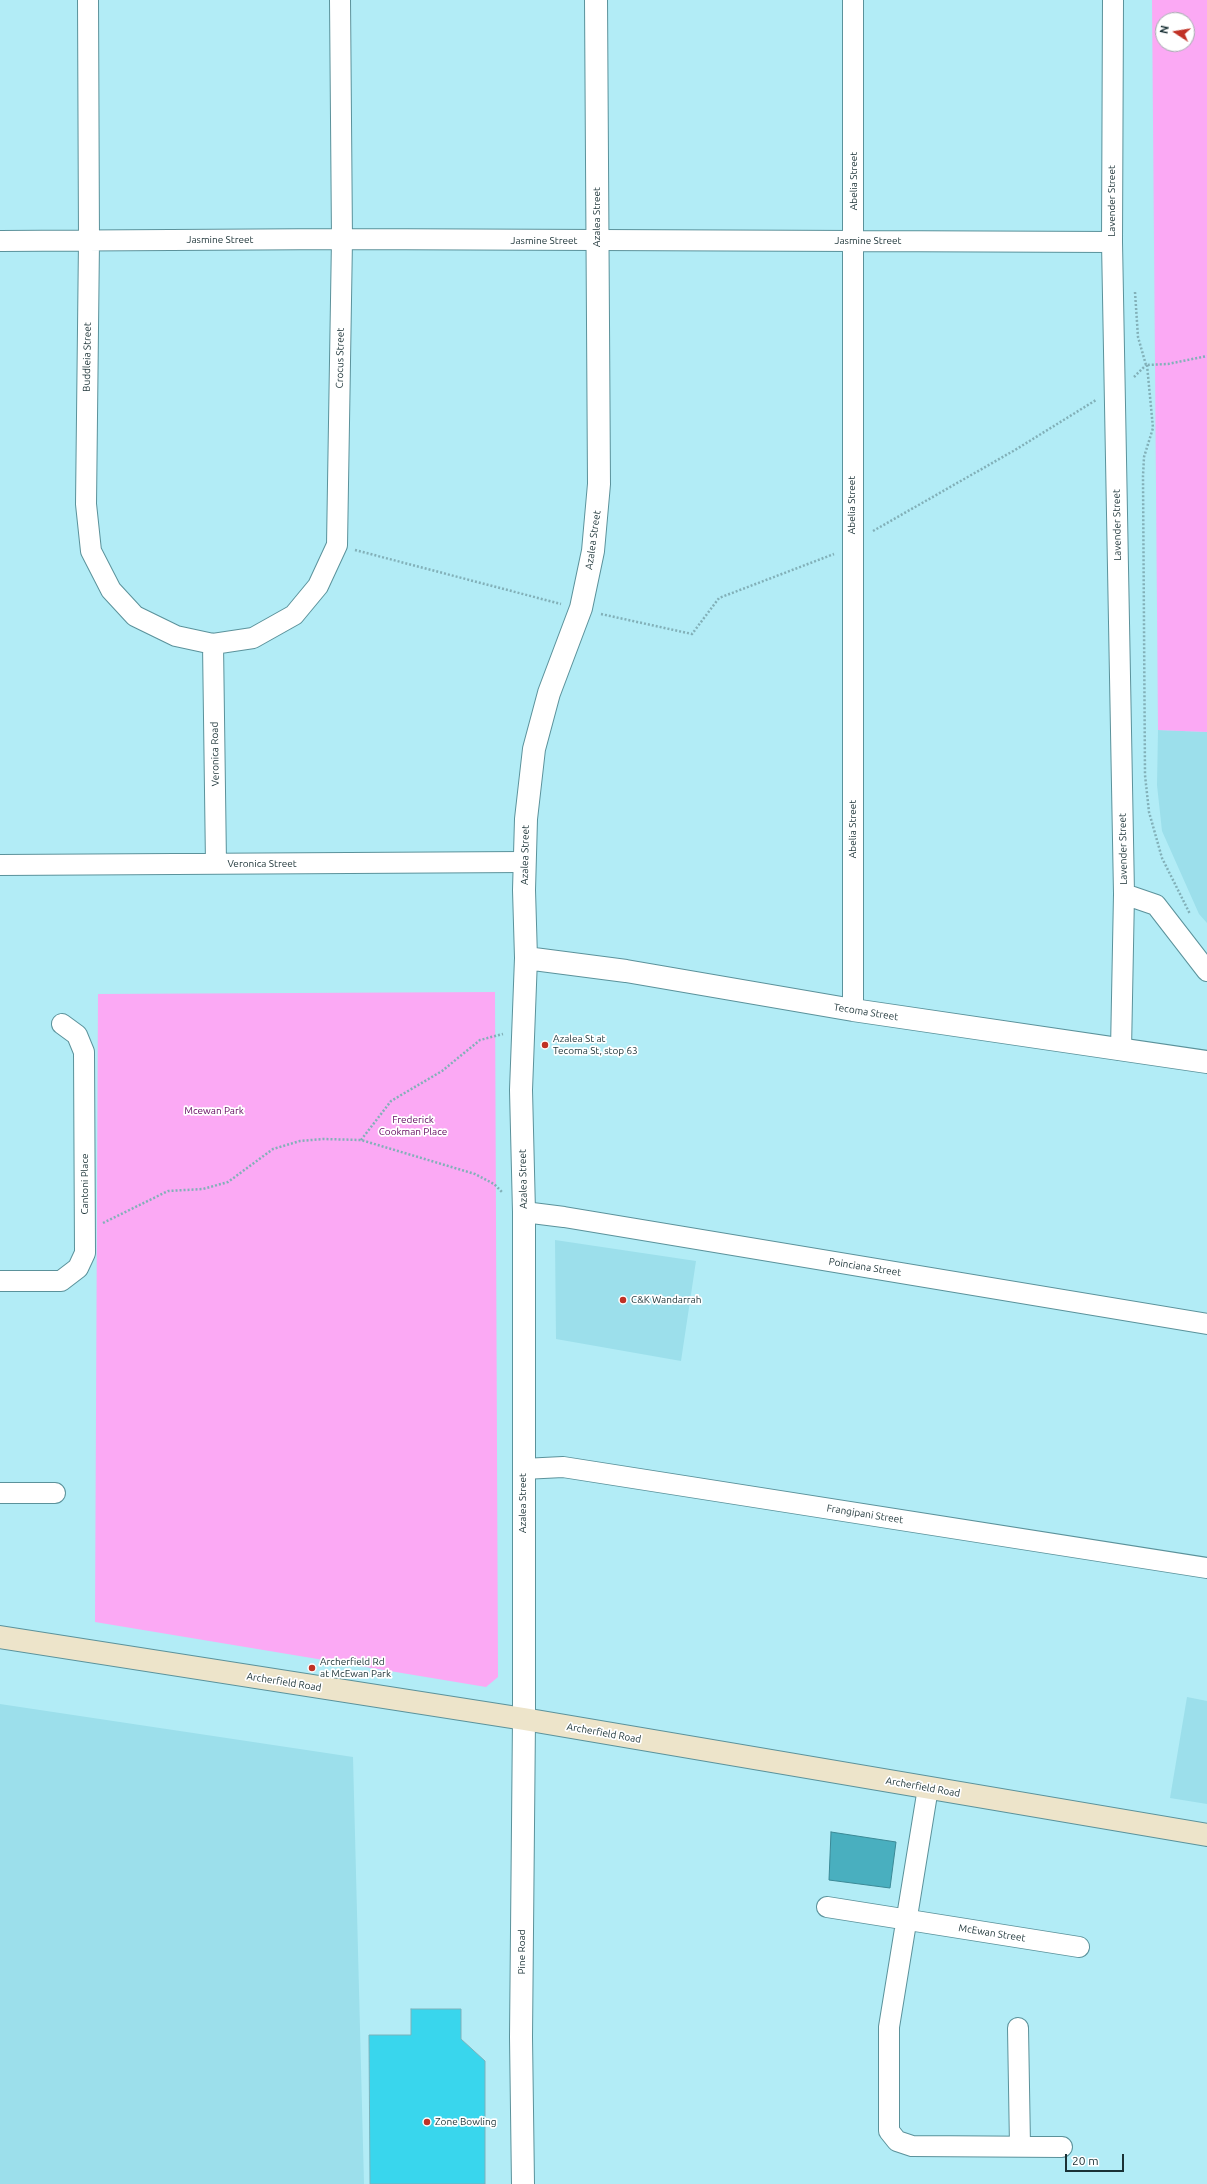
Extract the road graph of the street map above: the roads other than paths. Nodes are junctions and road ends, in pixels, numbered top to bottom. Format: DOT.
graph roads {
  1 [pos="88,0"];
  2 [pos="340,0"];
  3 [pos="596,0"];
  4 [pos="853,0"];
  5 [pos="1113,0"];
  6 [pos="342,239"];
  7 [pos="854,240"];
  8 [pos="0,241"];
  9 [pos="89,241"];
  10 [pos="597,241"];
  11 [pos="1112,242"];
  12 [pos="213,644"];
  13 [pos="524,862"];
  14 [pos="216,864"];
  15 [pos="0,865"];
  16 [pos="1124,894"];
  17 [pos="526,958"];
  18 [pos="1207,971"];
  19 [pos="853,1010"];
  20 [pos="62,1024"];
  21 [pos="1121,1050"];
  22 [pos="1207,1062"];
  23 [pos="524,1212"];
  24 [pos="0,1281"];
  25 [pos="1207,1324"];
  26 [pos="523,1469"];
  27 [pos="0,1493"];
  28 [pos="55,1493"];
  29 [pos="1207,1568"];
  30 [pos="0,1637"];
  31 [pos="524,1719"];
  32 [pos="928,1788"];
  33 [pos="1207,1835"];
  34 [pos="827,1907"];
  35 [pos="905,1920"];
  36 [pos="1079,1947"];
  37 [pos="1018,2028"];
  38 [pos="1020,2146"];
  39 [pos="1062,2147"];
  40 [pos="523,2184"];
  1 -- 9 [label="street, Buddleia Street"];
  2 -- 6 [label="street, Crocus Street"];
  3 -- 10 [label="street, Azalea Street"];
  4 -- 7 [label="street, Abelia Street"];
  5 -- 11 [label="street, Lavender Street"];
  6 -- 9 [label="street, Jasmine Street"];
  6 -- 10 [label="street, Jasmine Street"];
  6 -- 12 [label="street, Crocus Street"];
  7 -- 10 [label="street, Jasmine Street"];
  7 -- 11 [label="street, Jasmine Street"];
  7 -- 19 [label="street, Abelia Street"];
  8 -- 9 [label="street, Jasmine Street"];
  9 -- 12 [label="street, Buddleia Street"];
  10 -- 13 [label="street, Azalea Street"];
  11 -- 16 [label="street, Lavender Street"];
  12 -- 14 [label="street, Veronica Road"];
  13 -- 14 [label="street, Veronica Street"];
  13 -- 17 [label="street, Azalea Street"];
  14 -- 15 [label="street, Veronica Street"];
  16 -- 18 [label="street"];
  16 -- 21 [label="street, Lavender Street"];
  17 -- 19 [label="street, Tecoma Street"];
  17 -- 23 [label="street, Azalea Street"];
  19 -- 21 [label="street, Tecoma Street"];
  20 -- 24 [label="street, Cantoni Place"];
  21 -- 22 [label="street, Tecoma Street"];
  23 -- 25 [label="street, Poinciana Street"];
  23 -- 26 [label="street, Azalea Street"];
  26 -- 29 [label="street, Frangipani Street"];
  26 -- 31 [label="street, Azalea Street"];
  27 -- 28 [label="street"];
  30 -- 31 [label="main road, Archerfield Road"];
  31 -- 32 [label="main road, Archerfield Road"];
  31 -- 40 [label="street, Pine Road"];
  32 -- 33 [label="main road, Archerfield Road"];
  32 -- 35 [label="street"];
  34 -- 35 [label="street, McEwan Street"];
  35 -- 36 [label="street, McEwan Street"];
  35 -- 38 [label="street"];
  37 -- 38 [label="street"];
  38 -- 39 [label="street"];
}
